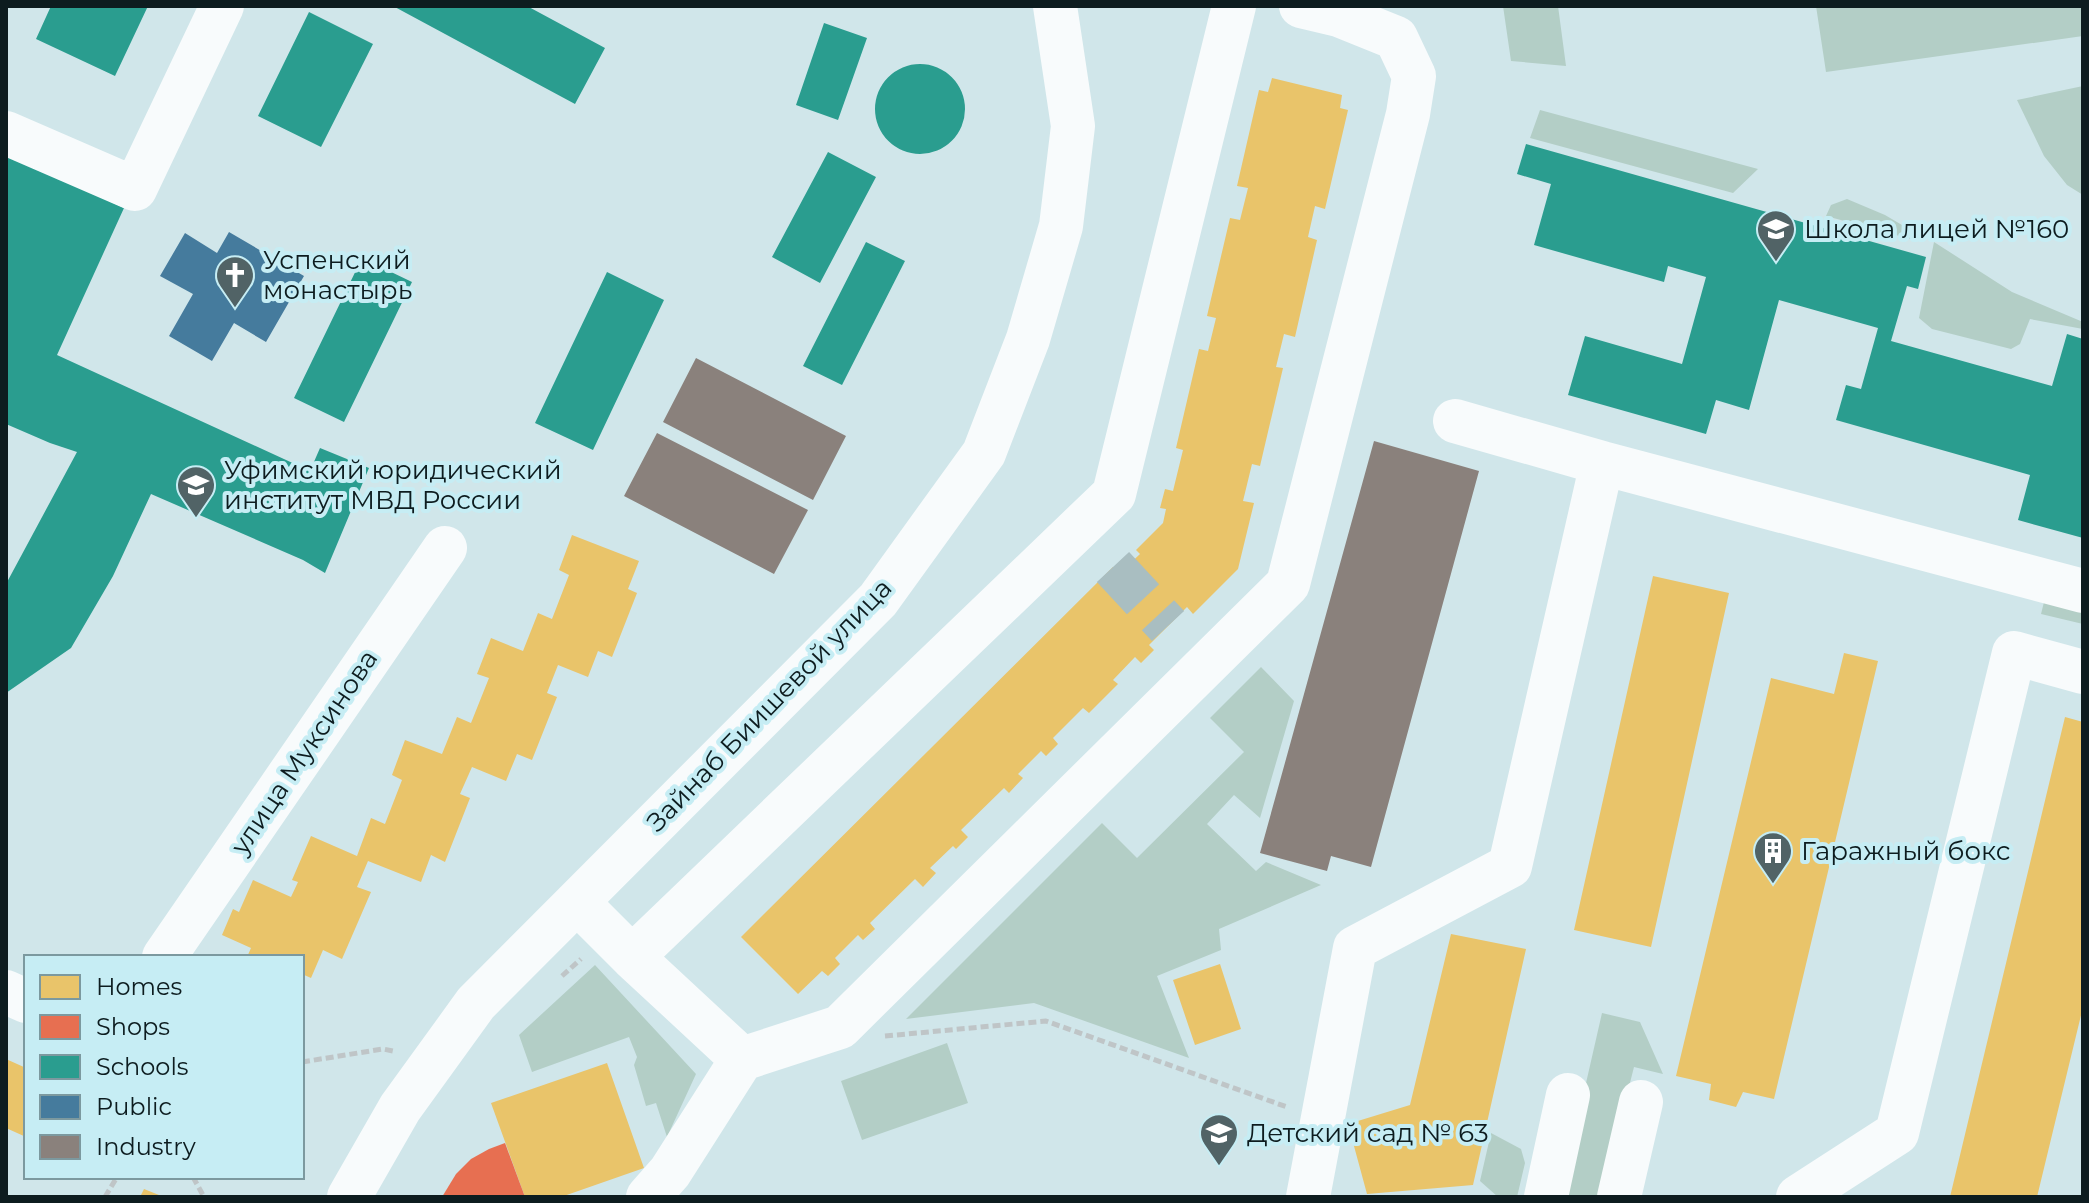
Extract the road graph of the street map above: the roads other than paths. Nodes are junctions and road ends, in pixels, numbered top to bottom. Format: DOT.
graph roads {
  1 [pos="222,6"];
  2 [pos="1055,6"];
  3 [pos="1234,6"];
  4 [pos="1301,6"];
  5 [pos="6,133"];
  6 [pos="1455,421"];
  7 [pos="1602,463"];
  8 [pos="445,548"];
  9 [pos="2083,591"];
  10 [pos="2083,672"];
  11 [pos="577,902"];
  12 [pos="165,955"];
  13 [pos="632,957"];
  14 [pos="742,1059"];
  15 [pos="1568,1095"];
  16 [pos="1641,1102"];
  17 [pos="349,1197"];
  18 [pos="648,1197"];
  19 [pos="1308,1197"];
  20 [pos="1546,1197"];
  21 [pos="1619,1197"];
  22 [pos="1798,1197"];
  1 -- 5 [label="street"];
  2 -- 11 [label="street, Зайнаб Биишевой улица"];
  3 -- 13 [label="street"];
  4 -- 14 [label="street"];
  6 -- 7 [label="street"];
  7 -- 9 [label="street"];
  7 -- 19 [label="street"];
  8 -- 12 [label="street, улица Муксинова"];
  10 -- 22 [label="street"];
  11 -- 13 [label="street"];
  11 -- 17 [label="street, Зайнаб Биишевой улица"];
  13 -- 14 [label="street"];
  14 -- 18 [label="street"];
  15 -- 20 [label="street"];
  16 -- 21 [label="street"];
}
